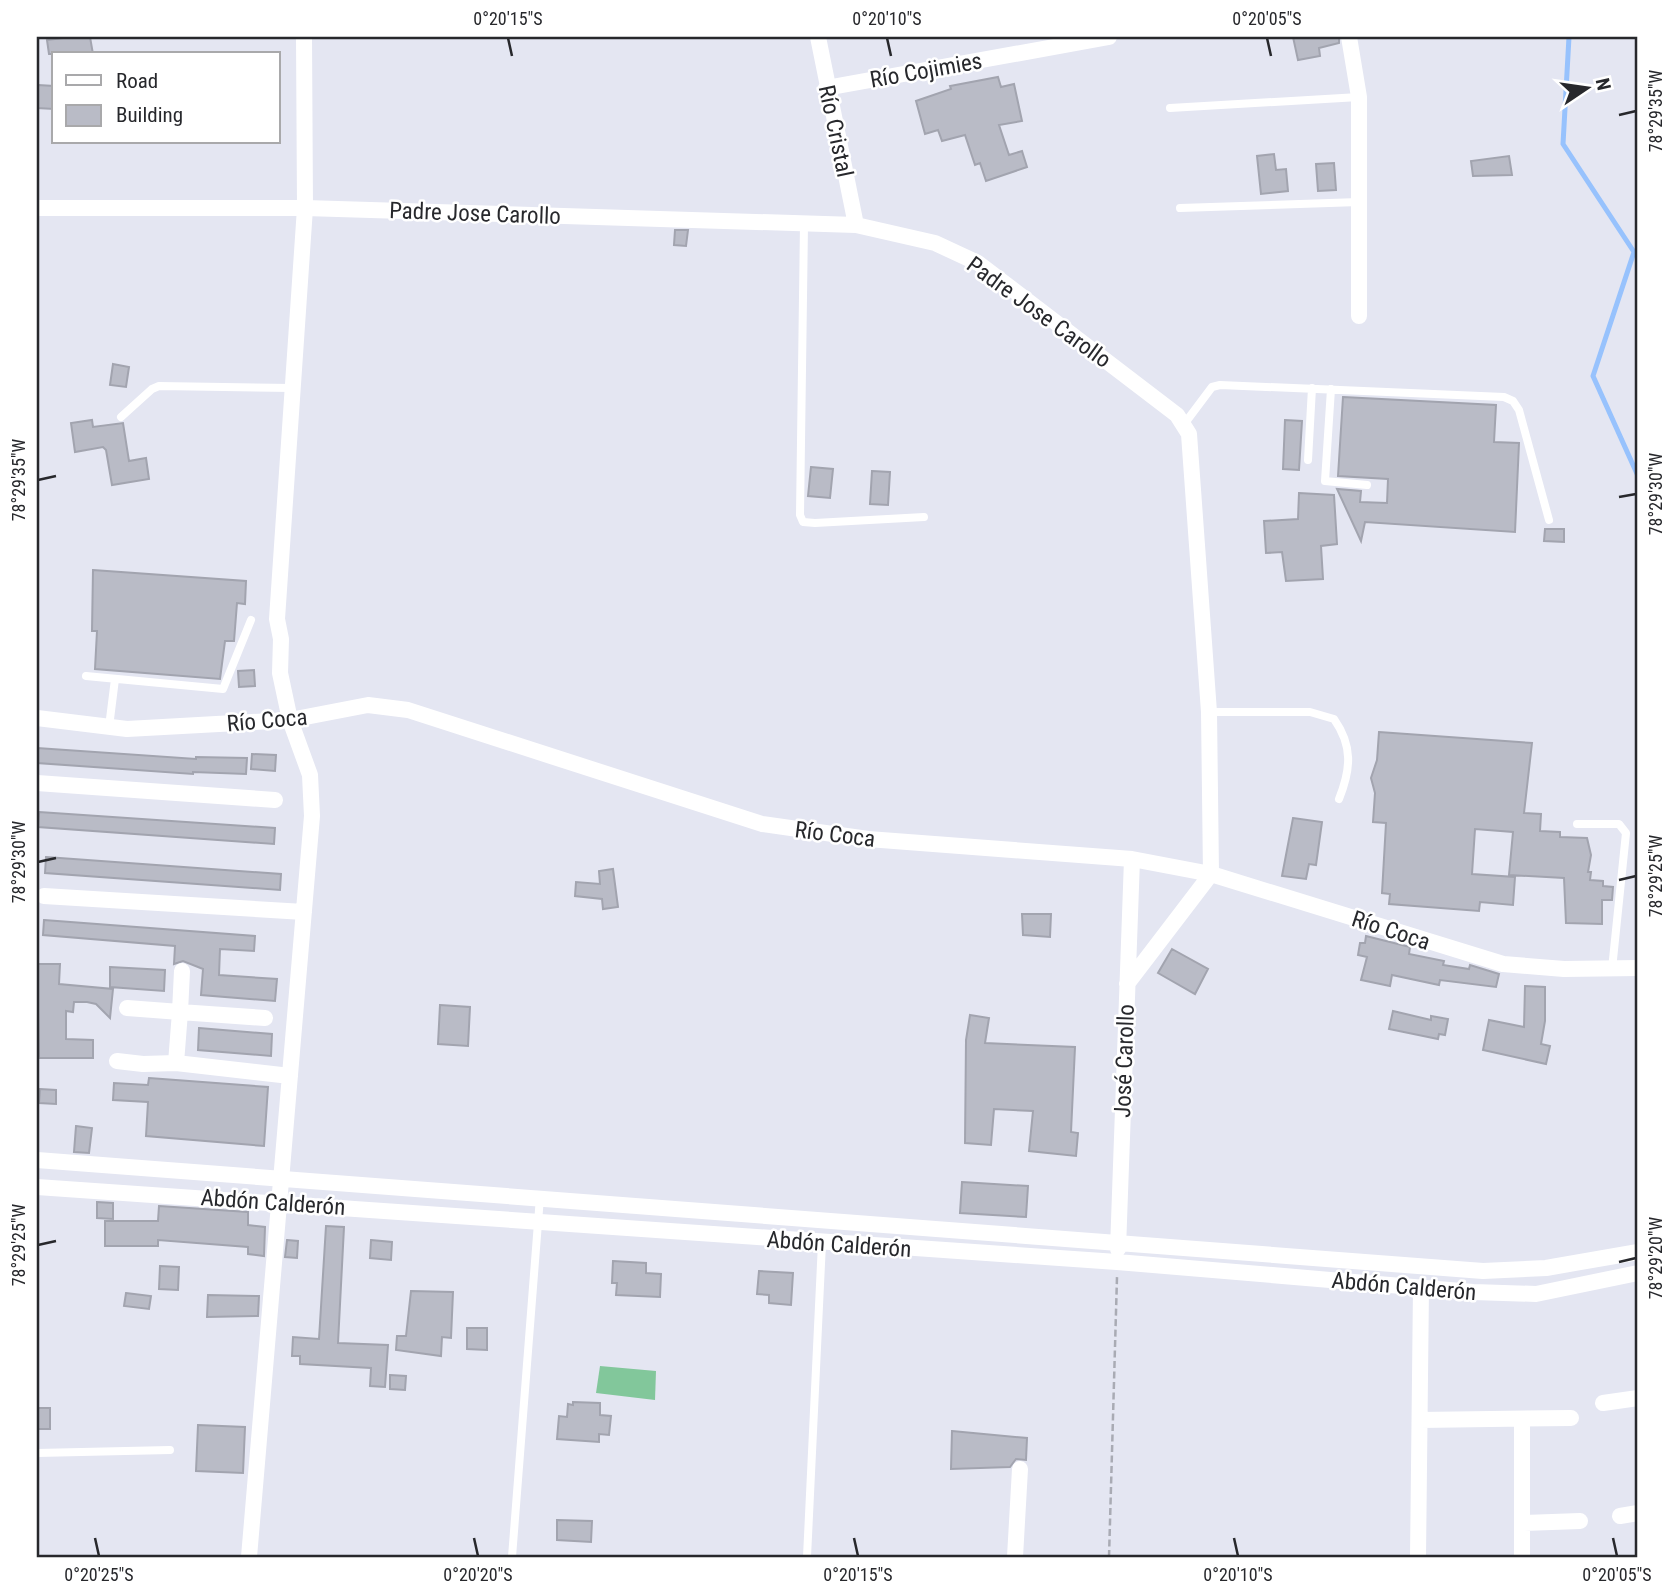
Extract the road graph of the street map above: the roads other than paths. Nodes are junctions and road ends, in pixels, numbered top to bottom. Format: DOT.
graph roads {
  1 [pos="304,37"];
  2 [pos="818,37"];
  3 [pos="1109,37"];
  4 [pos="1349,37"];
  5 [pos="826,88"];
  6 [pos="1359,97"];
  7 [pos="1170,108"];
  8 [pos="1359,202"];
  9 [pos="37,208"];
  10 [pos="305,208"];
  11 [pos="1180,208"];
  12 [pos="804,224"];
  13 [pos="856,225"];
  14 [pos="1359,316"];
  15 [pos="292,388"];
  16 [pos="1312,388"];
  17 [pos="1331,389"];
  18 [pos="121,417"];
  19 [pos="1185,424"];
  20 [pos="1308,460"];
  21 [pos="1367,485"];
  22 [pos="925,517"];
  23 [pos="1549,520"];
  24 [pos="251,620"];
  25 [pos="86,676"];
  26 [pos="114,679"];
  27 [pos="1209,712"];
  28 [pos="37,718"];
  29 [pos="290,720"];
  30 [pos="109,727"];
  31 [pos="37,783"];
  32 [pos="1339,799"];
  33 [pos="275,800"];
  34 [pos="1577,824"];
  35 [pos="1132,859"];
  36 [pos="1211,874"];
  37 [pos="44,896"];
  38 [pos="304,912"];
  39 [pos="1638,968"];
  40 [pos="1612,969"];
  41 [pos="182,971"];
  42 [pos="1127,984"];
  43 [pos="127,1008"];
  44 [pos="180,1012"];
  45 [pos="265,1018"];
  46 [pos="117,1061"];
  47 [pos="176,1063"];
  48 [pos="290,1076"];
  49 [pos="37,1160"];
  50 [pos="281,1178"];
  51 [pos="37,1187"];
  52 [pos="540,1198"];
  53 [pos="278,1202"];
  54 [pos="538,1222"];
  55 [pos="1119,1241"];
  56 [pos="822,1243"];
  57 [pos="1638,1252"];
  58 [pos="1117,1262"];
  59 [pos="1638,1273"];
  60 [pos="1421,1287"];
  61 [pos="1638,1398"];
  62 [pos="1603,1404"];
  63 [pos="1572,1418"];
  64 [pos="1522,1419"];
  65 [pos="1420,1420"];
  66 [pos="170,1450"];
  67 [pos="37,1453"];
  68 [pos="1020,1469"];
  69 [pos="1638,1513"];
  70 [pos="1620,1517"];
  71 [pos="1580,1521"];
  72 [pos="1522,1522"];
  73 [pos="249,1557"];
  74 [pos="512,1557"];
  75 [pos="807,1557"];
  76 [pos="1015,1557"];
  77 [pos="1418,1557"];
  78 [pos="1522,1557"];
  1 -- 10 [label="street"];
  2 -- 5 [label="street, Río Cristal"];
  3 -- 5 [label="street, Río Cojimies"];
  4 -- 6 [label="street"];
  5 -- 13 [label="street, Río Cristal"];
  6 -- 7 [label="lane"];
  6 -- 8 [label="street"];
  8 -- 11 [label="lane"];
  8 -- 14 [label="street"];
  9 -- 10 [label="street, Padre Jose Carollo"];
  10 -- 12 [label="street, Padre Jose Carollo"];
  10 -- 15 [label="street"];
  12 -- 13 [label="street, Padre Jose Carollo"];
  12 -- 22 [label="lane"];
  13 -- 19 [label="street, Padre Jose Carollo"];
  15 -- 18 [label="lane"];
  15 -- 29 [label="street"];
  16 -- 17 [label="lane"];
  16 -- 19 [label="lane"];
  16 -- 20 [label="lane"];
  17 -- 21 [label="lane"];
  17 -- 23 [label="lane"];
  19 -- 27 [label="street"];
  24 -- 26 [label="lane"];
  25 -- 26 [label="lane"];
  26 -- 30 [label="lane"];
  27 -- 32 [label="lane"];
  27 -- 36 [label="street"];
  28 -- 30 [label="street, Río Coca"];
  29 -- 30 [label="street, Río Coca"];
  29 -- 35 [label="street, Río Coca"];
  29 -- 38 [label="street"];
  31 -- 33 [label="street"];
  34 -- 40 [label="lane"];
  35 -- 36 [label="street, Río Coca"];
  35 -- 42 [label="street, José Carollo"];
  36 -- 40 [label="street, Río Coca"];
  36 -- 42 [label="street"];
  37 -- 38 [label="street"];
  38 -- 48 [label="street"];
  39 -- 40 [label="street, Río Coca"];
  41 -- 44 [label="street"];
  42 -- 55 [label="street, José Carollo"];
  43 -- 44 [label="street"];
  44 -- 45 [label="street"];
  44 -- 47 [label="street"];
  46 -- 47 [label="street"];
  47 -- 48 [label="street"];
  48 -- 50 [label="street"];
  49 -- 50 [label="street, Abdón Calderón"];
  50 -- 52 [label="street, Abdón Calderón"];
  50 -- 53 [label="street"];
  51 -- 53 [label="street, Abdón Calderón"];
  52 -- 54 [label="lane"];
  52 -- 55 [label="street, Abdón Calderón"];
  53 -- 54 [label="street, Abdón Calderón"];
  53 -- 73 [label="street"];
  54 -- 56 [label="street, Abdón Calderón"];
  54 -- 74 [label="lane"];
  55 -- 57 [label="street, Abdón Calderón"];
  55 -- 58 [label="street, José Carollo"];
  56 -- 58 [label="street, Abdón Calderón"];
  56 -- 75 [label="lane"];
  58 -- 60 [label="street, Abdón Calderón"];
  59 -- 60 [label="street, Abdón Calderón"];
  60 -- 65 [label="street"];
  61 -- 62 [label="street"];
  63 -- 64 [label="street"];
  64 -- 65 [label="street"];
  64 -- 72 [label="street"];
  65 -- 77 [label="street"];
  66 -- 67 [label="lane"];
  68 -- 76 [label="street"];
  69 -- 70 [label="street"];
  71 -- 72 [label="street"];
  72 -- 78 [label="street"];
}
